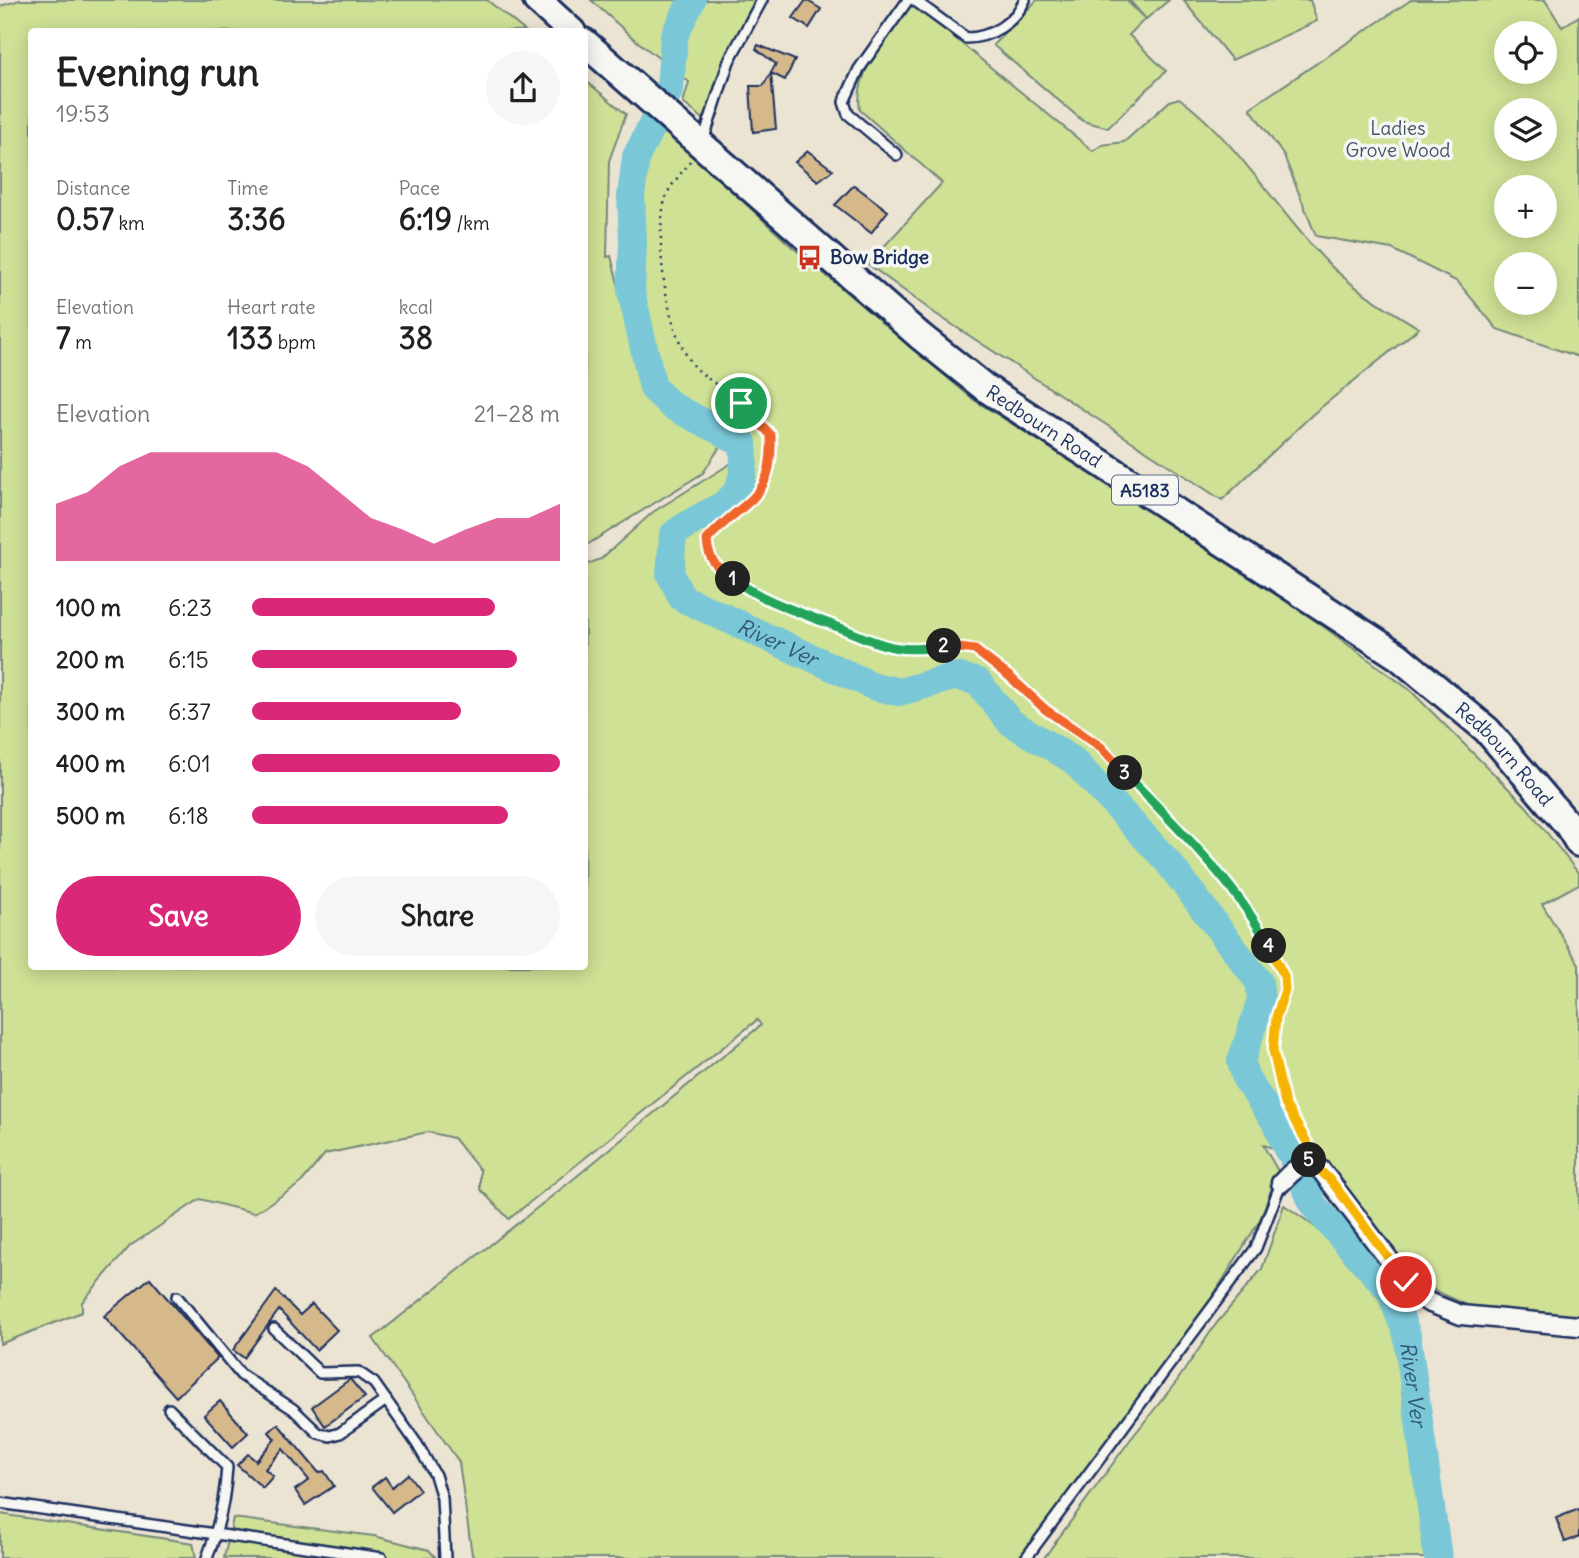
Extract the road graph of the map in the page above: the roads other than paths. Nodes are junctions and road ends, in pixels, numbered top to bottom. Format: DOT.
graph roads {
  1 [pos="537,0"];
  2 [pos="762,0"];
  3 [pos="908,0"];
  4 [pos="914,0"];
  5 [pos="1025,0"];
  6 [pos="568,28"];
  7 [pos="588,46"];
  8 [pos="698,149"];
  9 [pos="897,155"];
  10 [pos="1579,844"];
  11 [pos="1281,1183"];
  12 [pos="177,1297"];
  13 [pos="1579,1326"];
  14 [pos="274,1329"];
  15 [pos="386,1400"];
  16 [pos="169,1409"];
  17 [pos="0,1503"];
  18 [pos="217,1532"];
  19 [pos="207,1558"];
  20 [pos="382,1558"];
  21 [pos="445,1558"];
  22 [pos="1027,1558"];
  1 -- 6 [label="main road"];
  2 -- 8 [label="lane"];
  3 -- 9 [label="lane"];
  4 -- 5 [label="lane"];
  7 -- 8 [label="main road, Redbourn Road / A5183"];
  8 -- 10 [label="main road, Redbourn Road / A5183"];
  11 -- 13 [label="street"];
  11 -- 22 [label="lane"];
  12 -- 15 [label="lane"];
  14 -- 15 [label="lane"];
  15 -- 21 [label="lane"];
  16 -- 18 [label="lane"];
  17 -- 18 [label="lane"];
  18 -- 19 [label="lane"];
  18 -- 20 [label="lane"];
}
